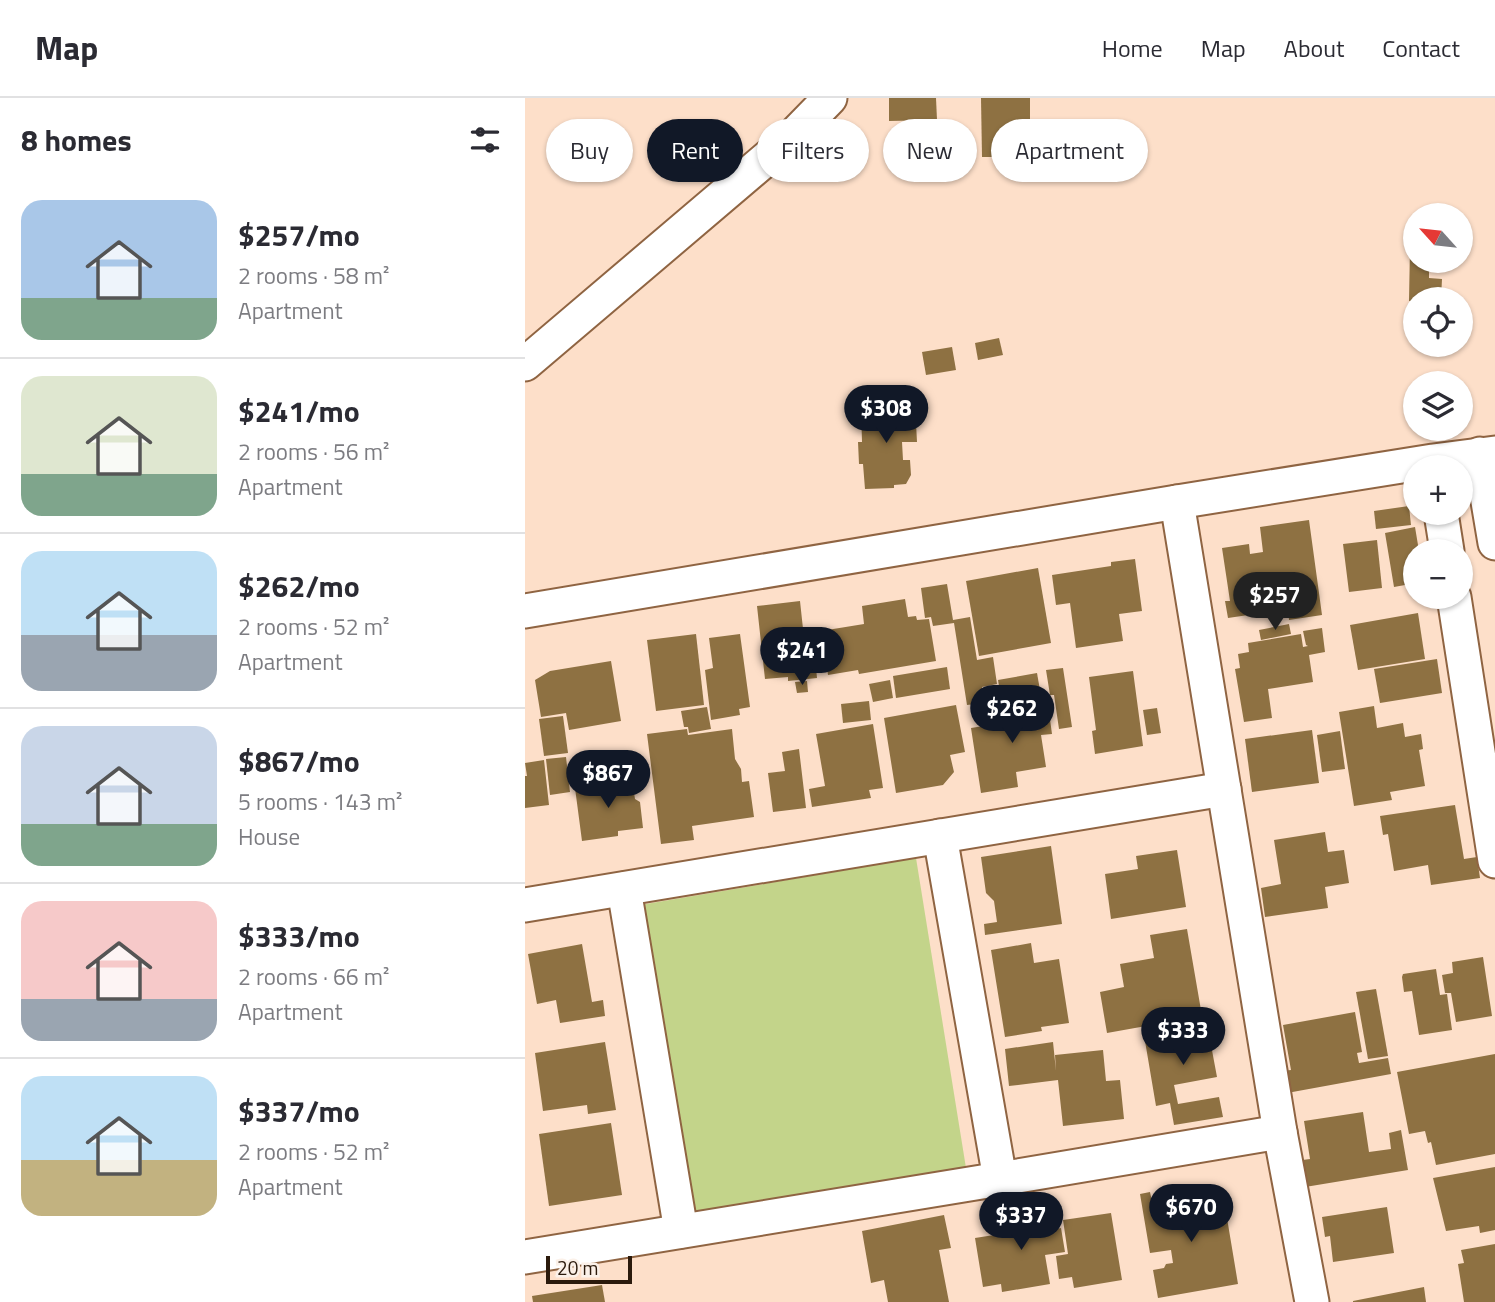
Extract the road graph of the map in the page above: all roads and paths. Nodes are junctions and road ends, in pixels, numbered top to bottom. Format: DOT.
graph roads {
  1 [pos="830,98"];
  2 [pos="525,363"];
  3 [pos="1488,454"];
  4 [pos="1403,468"];
  5 [pos="1177,502"];
  6 [pos="1495,543"];
  7 [pos="1456,609"];
  8 [pos="525,611"];
  9 [pos="1224,789"];
  10 [pos="940,836"];
  11 [pos="1495,861"];
  12 [pos="624,889"];
  13 [pos="525,905"];
  14 [pos="1280,1132"];
  15 [pos="1000,1179"];
  16 [pos="681,1231"];
  17 [pos="525,1256"];
  18 [pos="1312,1302"];
  1 -- 2 [label="street"];
  3 -- 6 [label="street"];
  4 -- 5 [label="street"];
  5 -- 8 [label="street"];
  5 -- 9 [label="street"];
  7 -- 11 [label="street"];
  9 -- 10 [label="street"];
  9 -- 14 [label="street"];
  10 -- 12 [label="street"];
  10 -- 15 [label="street"];
  12 -- 13 [label="street"];
  12 -- 16 [label="street"];
  14 -- 15 [label="street"];
  14 -- 18 [label="street"];
  15 -- 16 [label="street"];
  16 -- 17 [label="street"];
}
